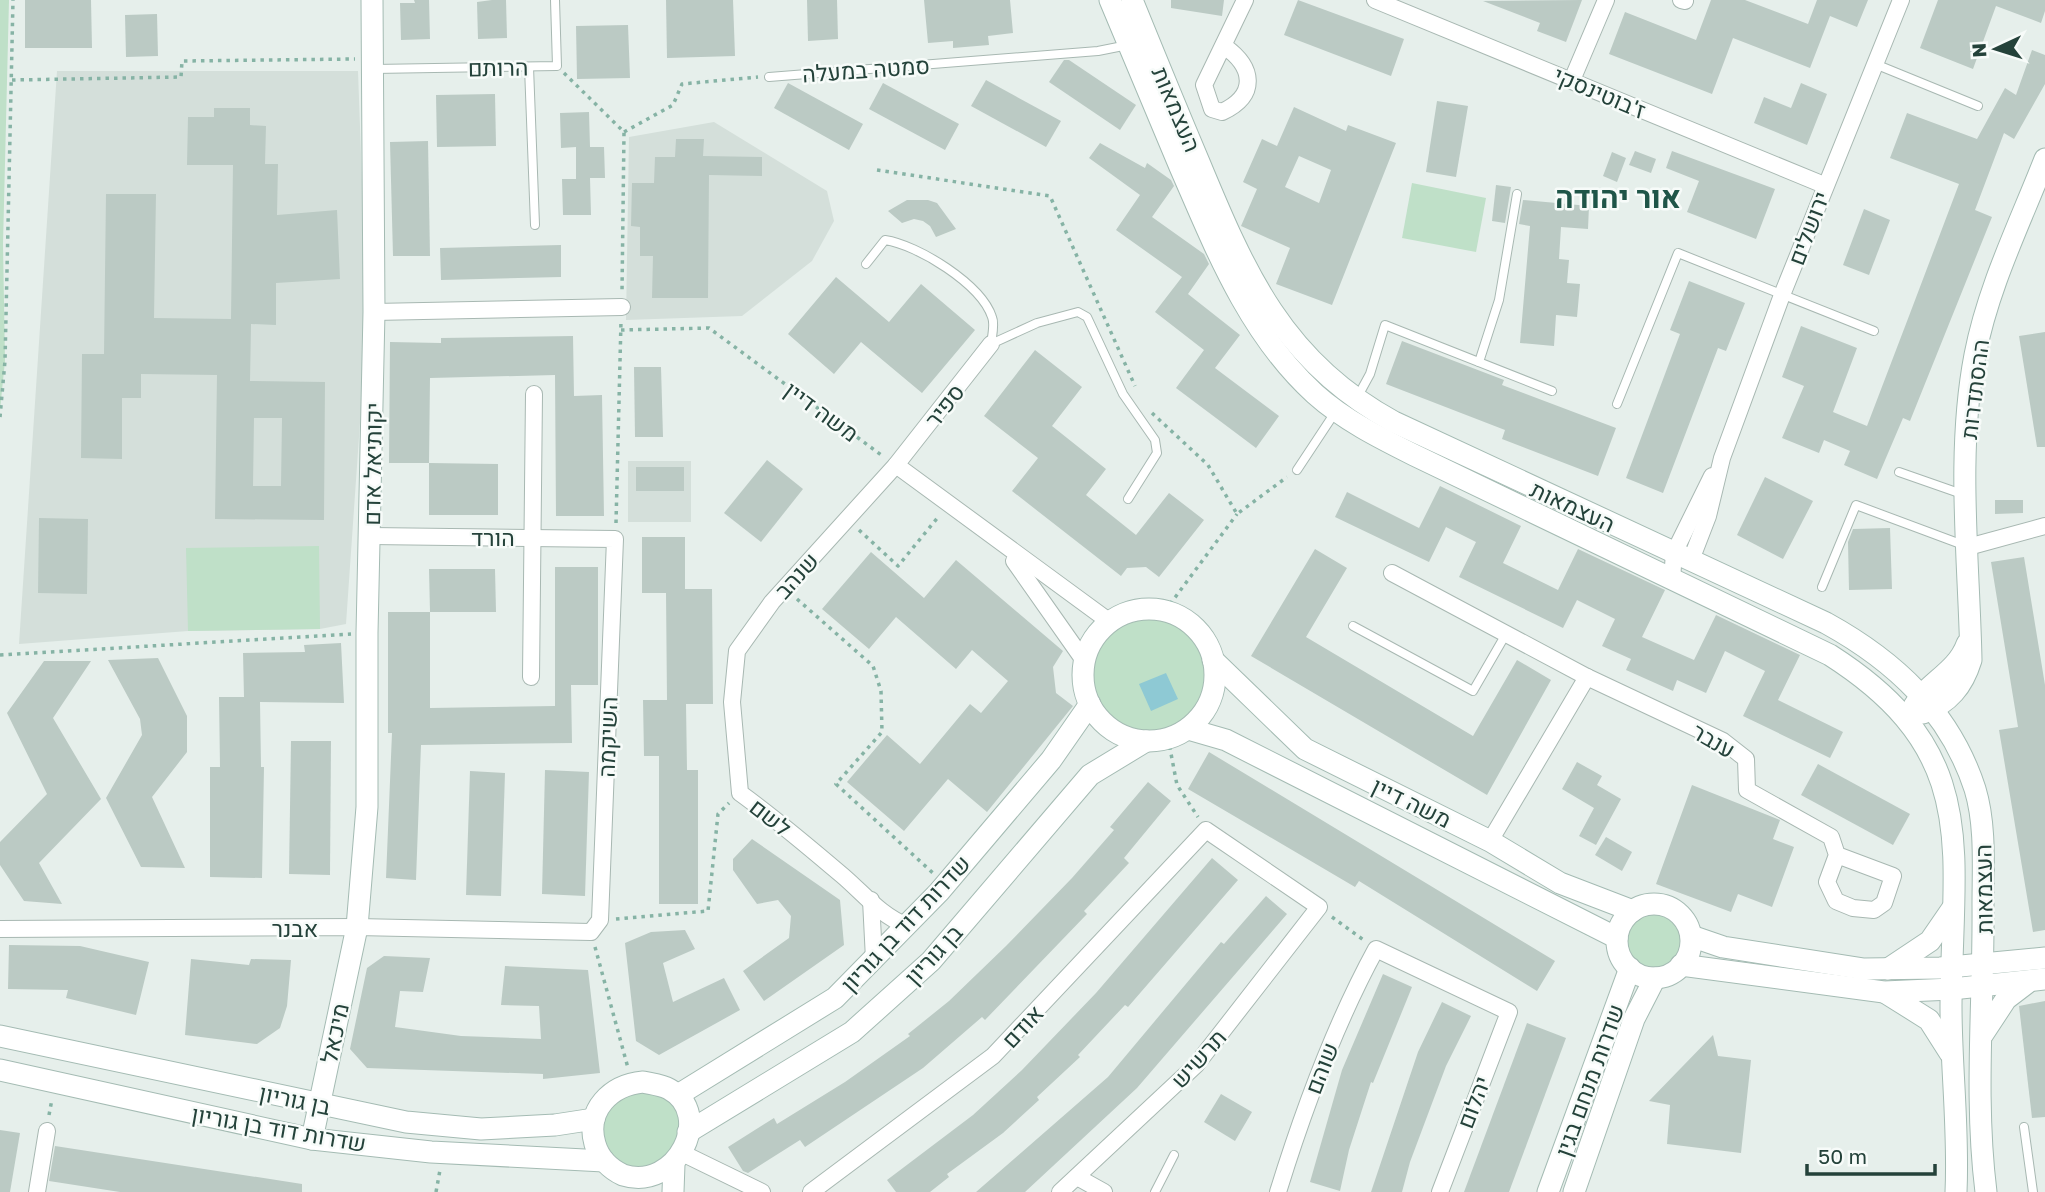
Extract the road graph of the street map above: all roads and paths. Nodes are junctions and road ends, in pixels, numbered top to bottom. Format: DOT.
graph roads {
  1 [pos="13,0"];
  2 [pos="372,0"];
  3 [pos="555,0"];
  4 [pos="1110,0"];
  5 [pos="1132,0"];
  6 [pos="1245,0"];
  7 [pos="1375,0"];
  8 [pos="1605,0"];
  9 [pos="1901,0"];
  10 [pos="1128,45"];
  11 [pos="1224,46"];
  12 [pos="374,64"];
  13 [pos="1875,64"];
  14 [pos="557,66"];
  15 [pos="529,67"];
  16 [pos="769,76"];
  17 [pos="12,80"];
  18 [pos="1572,80"];
  19 [pos="1978,106"];
  20 [pos="624,132"];
  21 [pos="2045,159"];
  22 [pos="1824,185"];
  23 [pos="1517,194"];
  24 [pos="535,225"];
  25 [pos="866,264"];
  26 [pos="1782,295"];
  27 [pos="622,307"];
  28 [pos="374,312"];
  29 [pos="621,330"];
  30 [pos="1874,331"];
  31 [pos="991,344"];
  32 [pos="1479,362"];
  33 [pos="1552,390"];
  34 [pos="534,394"];
  35 [pos="1356,400"];
  36 [pos="1617,404"];
  37 [pos="1337,410"];
  38 [pos="0,417"];
  39 [pos="896,466"];
  40 [pos="1297,470"];
  41 [pos="1899,472"];
  42 [pos="1967,495"];
  43 [pos="1128,499"];
  44 [pos="948,504"];
  45 [pos="1237,514"];
  46 [pos="847,519"];
  47 [pos="2045,526"];
  48 [pos="371,536"];
  49 [pos="533,537"];
  50 [pos="615,539"];
  51 [pos="1005,547"];
  52 [pos="1968,547"];
  53 [pos="1682,556"];
  54 [pos="1392,573"];
  55 [pos="1672,579"];
  56 [pos="1822,587"];
  57 [pos="785,588"];
  58 [pos="1165,611"];
  59 [pos="1110,622"];
  60 [pos="1353,626"];
  61 [pos="367,633"];
  62 [pos="1506,634"];
  63 [pos="0,655"];
  64 [pos="1213,660"];
  65 [pos="1085,663"];
  66 [pos="531,677"];
  67 [pos="1587,677"];
  68 [pos="1927,701"];
  69 [pos="732,702"];
  70 [pos="1090,704"];
  71 [pos="1907,719"];
  72 [pos="1188,729"];
  73 [pos="1168,738"];
  74 [pos="1146,741"];
  75 [pos="740,793"];
  76 [pos="1206,830"];
  77 [pos="1490,841"];
  78 [pos="1837,855"];
  79 [pos="945,884"];
  80 [pos="871,900"];
  81 [pos="1953,906"];
  82 [pos="1319,907"];
  83 [pos="1633,911"];
  84 [pos="595,926"];
  85 [pos="906,926"];
  86 [pos="357,928"];
  87 [pos="0,929"];
  88 [pos="1691,936"];
  89 [pos="1617,938"];
  90 [pos="1376,949"];
  91 [pos="2045,958"];
  92 [pos="874,959"];
  93 [pos="1983,964"];
  94 [pos="1681,965"];
  95 [pos="1951,967"];
  96 [pos="1630,968"];
  97 [pos="1655,978"];
  98 [pos="2037,980"];
  99 [pos="1885,981"];
  100 [pos="1983,986"];
  101 [pos="1951,989"];
  102 [pos="0,1036"];
  103 [pos="1981,1040"];
  104 [pos="1952,1057"];
  105 [pos="0,1070"];
  106 [pos="55,1083"];
  107 [pos="632,1083"];
  108 [pos="678,1095"];
  109 [pos="319,1104"];
  110 [pos="594,1119"];
  111 [pos="2024,1127"];
  112 [pos="47,1131"];
  113 [pos="312,1139"];
  114 [pos="682,1150"];
  115 [pos="1174,1155"];
  116 [pos="604,1161"];
  117 [pos="1077,1177"];
  118 [pos="636,1185"];
  119 [pos="760,1190"];
  120 [pos="37,1192"];
  121 [pos="673,1192"];
  122 [pos="811,1192"];
  123 [pos="1060,1192"];
  124 [pos="1104,1192"];
  125 [pos="1155,1192"];
  126 [pos="1279,1192"];
  127 [pos="1440,1192"];
  128 [pos="1548,1192"];
  129 [pos="1574,1192"];
  130 [pos="1956,1192"];
  131 [pos="1986,1192"];
  132 [pos="2033,1192"];
  1 -- 17 [label="path"];
  2 -- 12 [label="street, יקותיאל אדם"];
  3 -- 14 [label="lane, הרותם"];
  4 -- 10 [label="street, העצמאות"];
  5 -- 35 [label="street, העצמאות"];
  6 -- 11 [label="street"];
  7 -- 18 [label="street, ז'בוטינסקי"];
  8 -- 18 [label="street"];
  9 -- 13 [label="street, ירושלים"];
  10 -- 16 [label="lane, סמטה במעלה"];
  10 -- 37 [label="street, העצמאות"];
  12 -- 15 [label="lane, הרותם"];
  12 -- 17 [label="path"];
  12 -- 28 [label="street, יקותיאל אדם"];
  13 -- 19 [label="lane"];
  13 -- 22 [label="street, ירושלים"];
  14 -- 15 [label="lane, הרותם"];
  14 -- 20 [label="path"];
  15 -- 24 [label="lane"];
  16 -- 20 [label="path, סמטה במעלה"];
  17 -- 38 [label="path"];
  18 -- 22 [label="street, ז'בוטינסקי"];
  20 -- 27 [label="path"];
  21 -- 42 [label="street, ההסתדרות"];
  22 -- 26 [label="street, ירושלים"];
  23 -- 32 [label="lane"];
  25 -- 31 [label="lane"];
  26 -- 30 [label="lane"];
  26 -- 36 [label="lane"];
  26 -- 53 [label="street, ירושלים"];
  27 -- 28 [label="street"];
  27 -- 29 [label="path"];
  28 -- 48 [label="street, יקותיאל אדם"];
  29 -- 39 [label="path, משה דיין"];
  29 -- 50 [label="path"];
  31 -- 39 [label="street, ספיר"];
  31 -- 43 [label="lane"];
  32 -- 33 [label="lane"];
  32 -- 35 [label="lane"];
  34 -- 49 [label="street"];
  35 -- 53 [label="street, העצמאות"];
  37 -- 40 [label="lane"];
  37 -- 55 [label="street, העצמאות"];
  39 -- 44 [label="street"];
  39 -- 46 [label="street, שנהב"];
  41 -- 42 [label="lane"];
  42 -- 52 [label="street, ההסתדרות"];
  44 -- 46 [label="path"];
  44 -- 51 [label="street"];
  45 -- 58 [label="path"];
  46 -- 57 [label="street, שנהב"];
  47 -- 52 [label="street"];
  48 -- 49 [label="street, הורד"];
  48 -- 61 [label="street, יקותיאל אדם"];
  49 -- 50 [label="street, הורד"];
  49 -- 66 [label="street"];
  50 -- 84 [label="street, השיקמה"];
  51 -- 59 [label="street"];
  51 -- 65 [label="street"];
  52 -- 56 [label="lane"];
  52 -- 68 [label="street, ההסתדרות"];
  53 -- 55 [label="street, ירושלים"];
  53 -- 68 [label="street, העצמאות"];
  54 -- 62 [label="street, ענבר"];
  55 -- 71 [label="street, העצמאות"];
  57 -- 69 [label="street, שנהב"];
  57 -- 79 [label="path"];
  58 -- 59 [label="street"];
  58 -- 64 [label="street"];
  59 -- 65 [label="street"];
  60 -- 62 [label="lane"];
  61 -- 63 [label="path"];
  61 -- 86 [label="street, יקותיאל אדם"];
  62 -- 67 [label="street, ענבר"];
  64 -- 72 [label="street"];
  64 -- 77 [label="street, משה דיין"];
  65 -- 70 [label="street"];
  67 -- 77 [label="street"];
  67 -- 78 [label="street, ענבר"];
  68 -- 71 [label="street, ההסתדרות"];
  68 -- 93 [label="street, העצמאות"];
  69 -- 75 [label="street, לשם"];
  70 -- 74 [label="street"];
  70 -- 79 [label="street, שדרות דוד בן גוריון"];
  71 -- 81 [label="street, העצמאות"];
  72 -- 73 [label="street"];
  72 -- 89 [label="street, משה דיין"];
  73 -- 74 [label="street"];
  73 -- 76 [label="path"];
  74 -- 114 [label="street, בן גוריון"];
  75 -- 80 [label="street, לשם"];
  75 -- 84 [label="path"];
  76 -- 82 [label="street"];
  76 -- 122 [label="street, אודם"];
  77 -- 83 [label="street, משה דיין"];
  79 -- 85 [label="street, שדרות דוד בן גוריון"];
  80 -- 85 [label="street, לשם"];
  80 -- 92 [label="street"];
  81 -- 95 [label="street, העצמאות"];
  81 -- 99 [label="street"];
  82 -- 90 [label="path"];
  82 -- 117 [label="street, תרשיש"];
  83 -- 88 [label="street"];
  83 -- 89 [label="street"];
  84 -- 86 [label="street, אבנר"];
  84 -- 107 [label="path"];
  85 -- 92 [label="street, שדרות דוד בן גוריון"];
  86 -- 87 [label="street, אבנר"];
  86 -- 109 [label="street, מיכאל"];
  88 -- 94 [label="street"];
  88 -- 99 [label="street"];
  89 -- 96 [label="street"];
  90 -- 126 [label="street, שוהם"];
  90 -- 127 [label="street, יהלום"];
  91 -- 93 [label="street"];
  92 -- 108 [label="street, שדרות דוד בן גוריון"];
  93 -- 95 [label="street"];
  93 -- 100 [label="street, העצמאות"];
  94 -- 97 [label="street"];
  94 -- 99 [label="street"];
  95 -- 99 [label="street"];
  95 -- 101 [label="street, העצמאות"];
  96 -- 97 [label="street"];
  96 -- 128 [label="street, שדרות מנחם בגין"];
  97 -- 129 [label="street, שדרות מנחם בגין"];
  98 -- 100 [label="street"];
  98 -- 103 [label="street"];
  99 -- 101 [label="street"];
  99 -- 104 [label="street"];
  100 -- 101 [label="street"];
  100 -- 103 [label="street, העצמאות"];
  101 -- 104 [label="street, העצמאות"];
  102 -- 109 [label="street, בן גוריון"];
  103 -- 131 [label="street, העצמאות"];
  104 -- 130 [label="street, העצמאות"];
  105 -- 106 [label="street, שדרות דוד בן גוריון"];
  106 -- 112 [label="path"];
  106 -- 113 [label="street, שדרות דוד בן גוריון"];
  107 -- 108 [label="street"];
  107 -- 110 [label="street"];
  108 -- 114 [label="street"];
  109 -- 110 [label="street, בן גוריון"];
  109 -- 113 [label="street, מיכאל"];
  110 -- 116 [label="street"];
  111 -- 132 [label="lane"];
  112 -- 120 [label="street"];
  113 -- 116 [label="street, שדרות דוד בן גוריון"];
  114 -- 118 [label="street"];
  114 -- 119 [label="street"];
  114 -- 121 [label="street"];
  115 -- 125 [label="lane"];
  116 -- 118 [label="street"];
  117 -- 123 [label="street, תרשיש"];
  117 -- 124 [label="street"];
}
